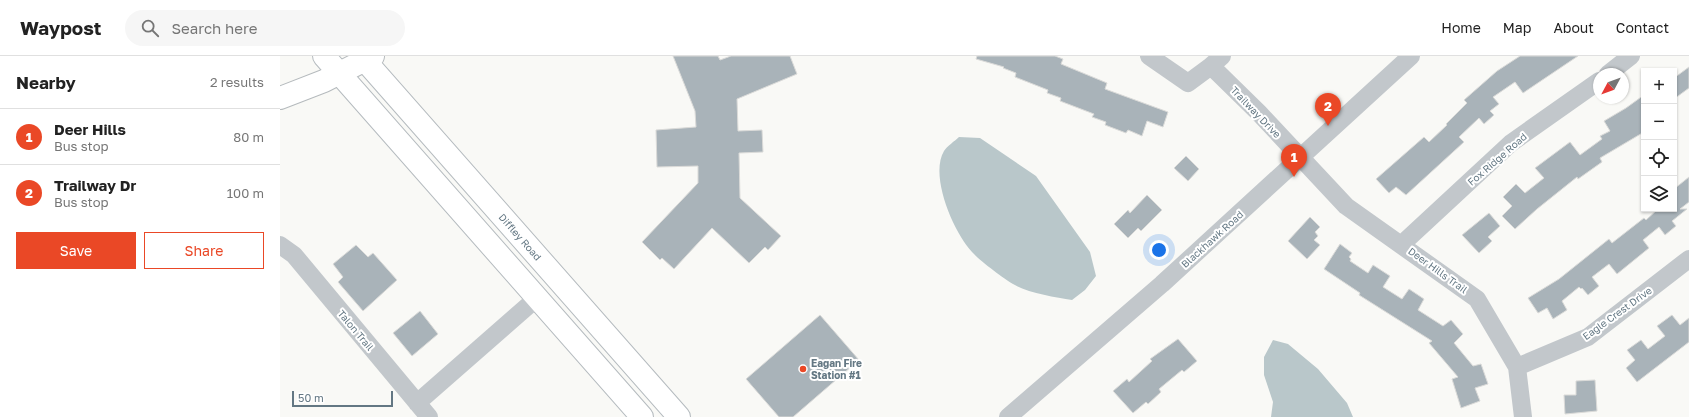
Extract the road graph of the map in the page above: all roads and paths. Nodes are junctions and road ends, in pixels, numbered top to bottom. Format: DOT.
graph roads {
  1 [pos="324,56"];
  2 [pos="1149,56"];
  3 [pos="1411,56"];
  4 [pos="1631,56"];
  5 [pos="366,57"];
  6 [pos="1217,61"];
  7 [pos="1616,68"];
  8 [pos="339,73"];
  9 [pos="1593,85"];
  10 [pos="280,98"];
  11 [pos="1300,159"];
  12 [pos="1402,244"];
  13 [pos="280,245"];
  14 [pos="1689,259"];
  15 [pos="538,297"];
  16 [pos="1517,368"];
  17 [pos="417,403"];
  18 [pos="429,417"];
  19 [pos="642,417"];
  20 [pos="679,417"];
  21 [pos="1008,417"];
  22 [pos="1523,417"];
  1 -- 8 [label="main road"];
  2 -- 6 [label="street, Trailway Drive"];
  3 -- 11 [label="street, Blackhawk Road"];
  4 -- 7 [label="street"];
  5 -- 8 [label="main road"];
  5 -- 20 [label="main road, Diffley Road"];
  6 -- 11 [label="street, Trailway Drive"];
  8 -- 10 [label="main road"];
  8 -- 15 [label="main road"];
  9 -- 12 [label="street, Fox Ridge Road"];
  11 -- 12 [label="street, Deer Hills Trail"];
  11 -- 21 [label="street, Blackhawk Road"];
  12 -- 16 [label="street, Deer Hills Trail"];
  13 -- 17 [label="street, Talon Trail"];
  14 -- 16 [label="street, Eagle Crest Drive"];
  15 -- 17 [label="street"];
  15 -- 19 [label="main road"];
  16 -- 22 [label="street, Deer Hills Trail"];
  17 -- 18 [label="street, Talon Trail"];
}
